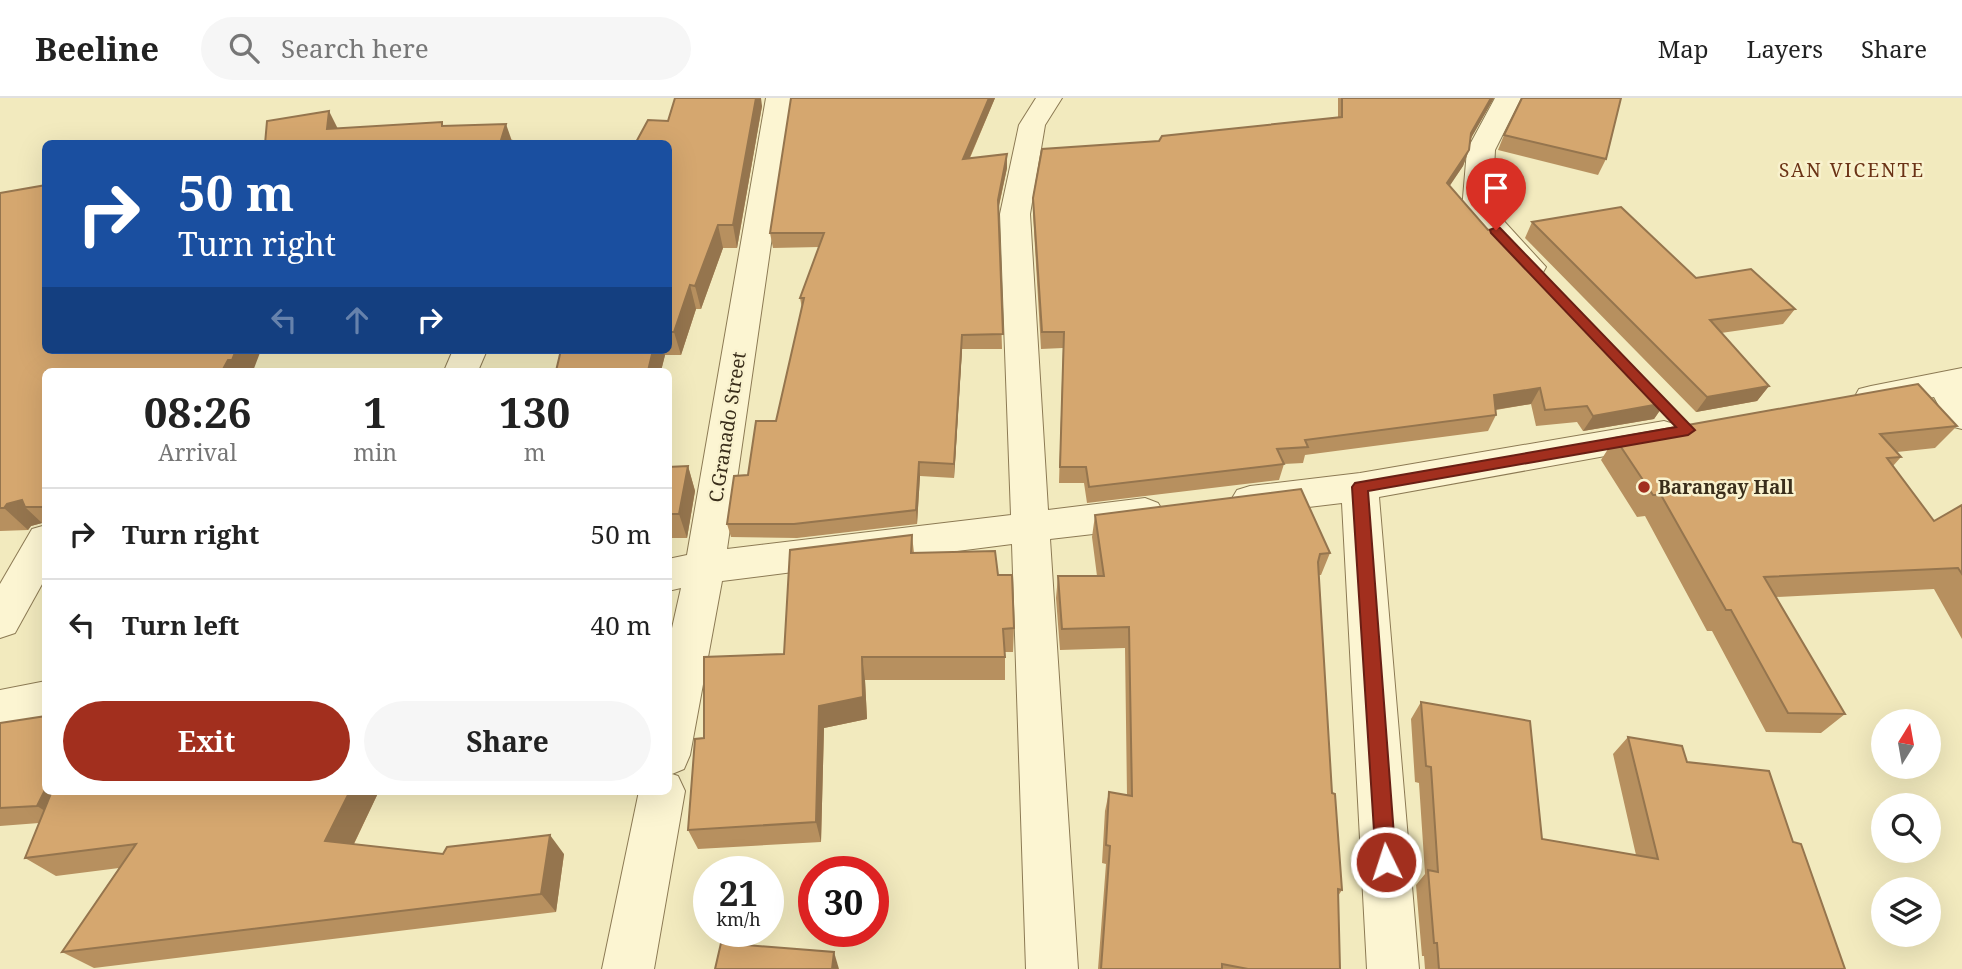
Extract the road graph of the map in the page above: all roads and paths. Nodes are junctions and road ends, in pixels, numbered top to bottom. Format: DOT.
graph roads {
  1 [pos="779,98"];
  2 [pos="1049,98"];
  3 [pos="1508,98"];
  4 [pos="1553,290"];
  5 [pos="1953,382"];
  6 [pos="1837,404"];
  7 [pos="1962,417"];
  8 [pos="1686,422"];
  9 [pos="1360,487"];
  10 [pos="1223,503"];
  11 [pos="1182,508"];
  12 [pos="1032,527"];
  13 [pos="42,547"];
  14 [pos="705,567"];
  15 [pos="672,574"];
  16 [pos="0,621"];
  17 [pos="42,701"];
  18 [pos="0,709"];
  19 [pos="672,735"];
  20 [pos="661,795"];
  21 [pos="628,969"];
  22 [pos="1052,969"];
  23 [pos="1393,969"];
  1 -- 14 [label="street, C.Granado Street"];
  2 -- 12 [label="street"];
  3 -- 4 [label="street"];
  5 -- 6 [label="street"];
  5 -- 7 [label="street"];
  8 -- 9 [label="street"];
  9 -- 10 [label="street"];
  9 -- 23 [label="street"];
  11 -- 12 [label="street"];
  12 -- 14 [label="street"];
  12 -- 22 [label="street"];
  13 -- 16 [label="street"];
  14 -- 15 [label="street"];
  14 -- 19 [label="street, C.Granado Street"];
  17 -- 18 [label="street"];
  20 -- 21 [label="street"];
}
